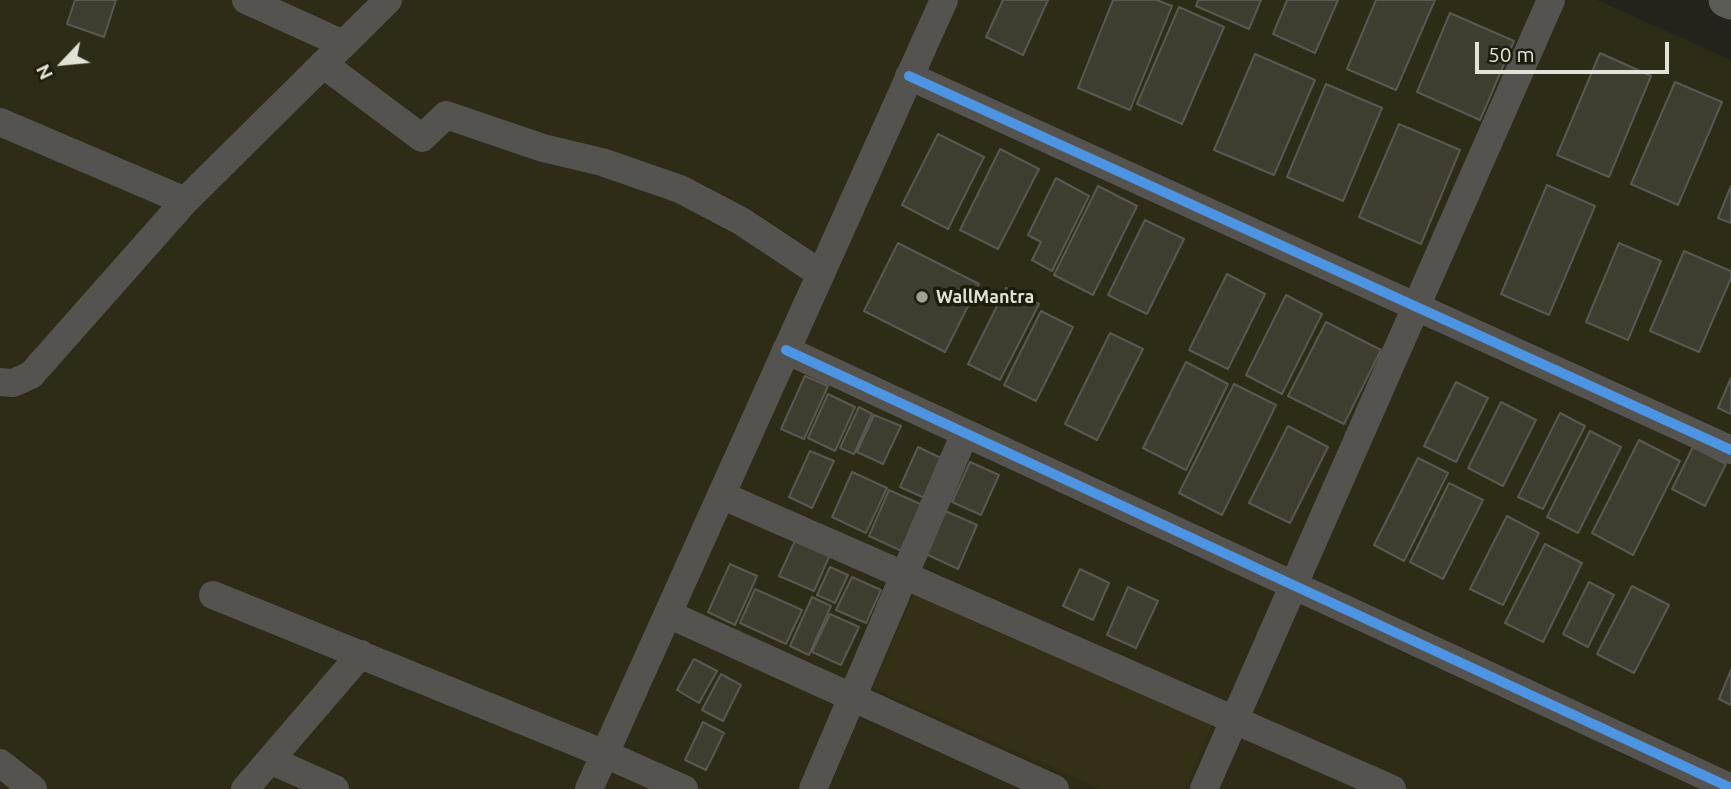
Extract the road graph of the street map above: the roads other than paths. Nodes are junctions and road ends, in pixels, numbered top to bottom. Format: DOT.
graph roads {
  1 [pos="246,0"];
  2 [pos="388,0"];
  3 [pos="944,0"];
  4 [pos="1551,0"];
  5 [pos="343,44"];
  6 [pos="323,64"];
  7 [pos="909,76"];
  8 [pos="0,122"];
  9 [pos="185,201"];
  10 [pos="821,275"];
  11 [pos="1416,307"];
  12 [pos="786,350"];
  13 [pos="0,382"];
  14 [pos="965,433"];
  15 [pos="1731,450"];
  16 [pos="721,495"];
  17 [pos="904,575"];
  18 [pos="1293,585"];
  19 [pos="213,595"];
  20 [pos="668,614"];
  21 [pos="361,654"];
  22 [pos="852,697"];
  23 [pos="1234,720"];
  24 [pos="605,754"];
  25 [pos="270,760"];
  26 [pos="0,763"];
  27 [pos="1731,788"];
  28 [pos="33,789"];
  29 [pos="245,789"];
  30 [pos="335,789"];
  31 [pos="589,789"];
  32 [pos="684,789"];
  33 [pos="813,789"];
  34 [pos="1055,789"];
  35 [pos="1203,789"];
  36 [pos="1392,789"];
  1 -- 5 [label="street"];
  2 -- 5 [label="street"];
  3 -- 7 [label="street"];
  4 -- 11 [label="street"];
  5 -- 6 [label="street"];
  6 -- 9 [label="street"];
  6 -- 10 [label="street"];
  7 -- 10 [label="street"];
  7 -- 11 [label="street"];
  8 -- 9 [label="street"];
  9 -- 13 [label="street"];
  10 -- 12 [label="street"];
  11 -- 15 [label="street"];
  11 -- 18 [label="street"];
  12 -- 14 [label="street"];
  12 -- 16 [label="street"];
  14 -- 17 [label="street"];
  14 -- 18 [label="street"];
  16 -- 17 [label="street"];
  16 -- 20 [label="street"];
  17 -- 22 [label="street"];
  17 -- 23 [label="street"];
  18 -- 23 [label="street"];
  18 -- 27 [label="street"];
  19 -- 21 [label="street"];
  20 -- 22 [label="street"];
  20 -- 24 [label="street"];
  21 -- 24 [label="street"];
  21 -- 25 [label="street"];
  22 -- 33 [label="street"];
  22 -- 34 [label="street"];
  23 -- 35 [label="street"];
  23 -- 36 [label="street"];
  24 -- 31 [label="street"];
  24 -- 32 [label="street"];
  25 -- 29 [label="street"];
  25 -- 30 [label="street"];
  26 -- 28 [label="street"];
}
